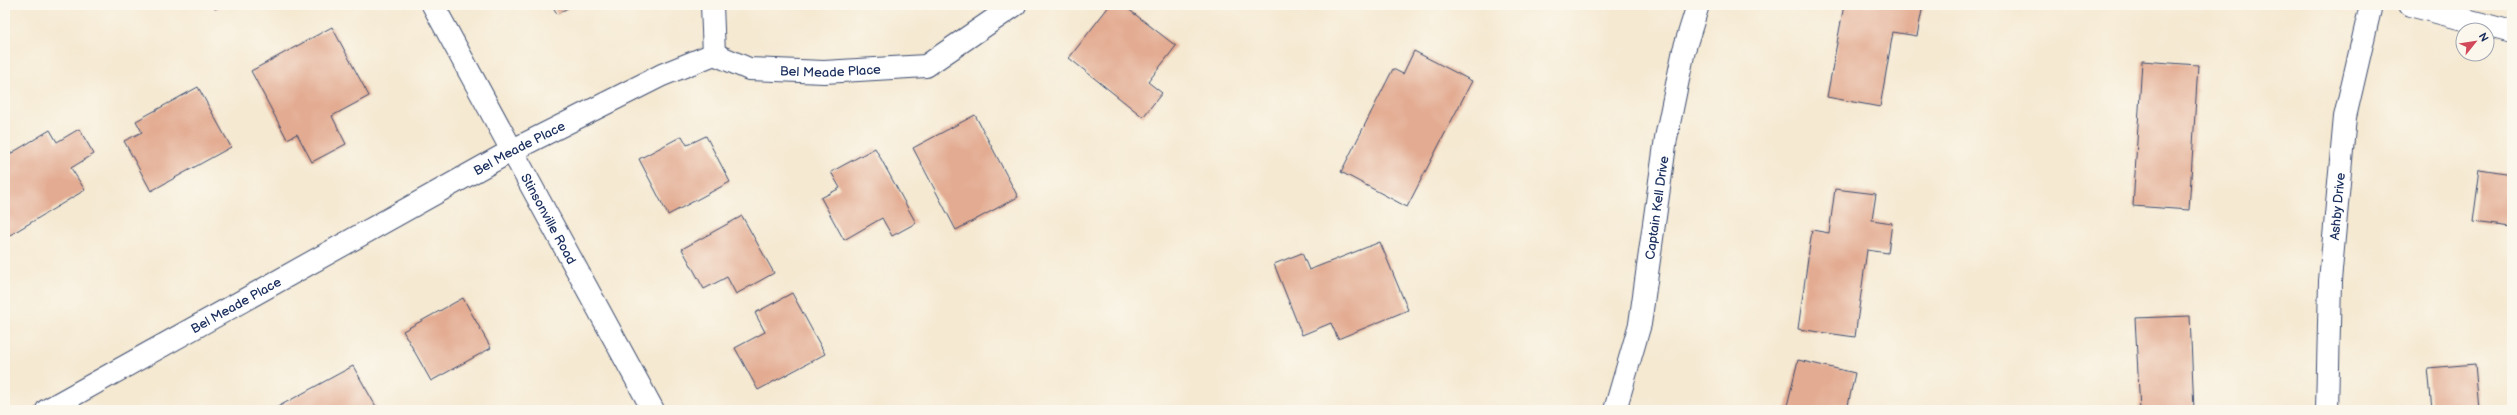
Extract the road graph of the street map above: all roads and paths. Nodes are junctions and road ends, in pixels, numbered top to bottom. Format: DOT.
graph roads {
  1 [pos="433,5"];
  2 [pos="712,5"];
  3 [pos="1015,5"];
  4 [pos="1698,5"];
  5 [pos="2371,5"];
  6 [pos="2410,5"];
  7 [pos="2512,32"];
  8 [pos="714,54"];
  9 [pos="511,151"];
  10 [pos="47,410"];
  11 [pos="653,410"];
  12 [pos="1615,410"];
  13 [pos="2328,410"];
  1 -- 9 [label="street, Stinsonville Road"];
  2 -- 8 [label="street"];
  3 -- 8 [label="street, Bel Meade Place"];
  4 -- 12 [label="street, Captain Kell Drive"];
  5 -- 13 [label="street, Ashby Drive"];
  6 -- 7 [label="street"];
  8 -- 9 [label="street, Bel Meade Place"];
  9 -- 10 [label="street, Bel Meade Place"];
  9 -- 11 [label="street, Stinsonville Road"];
}
